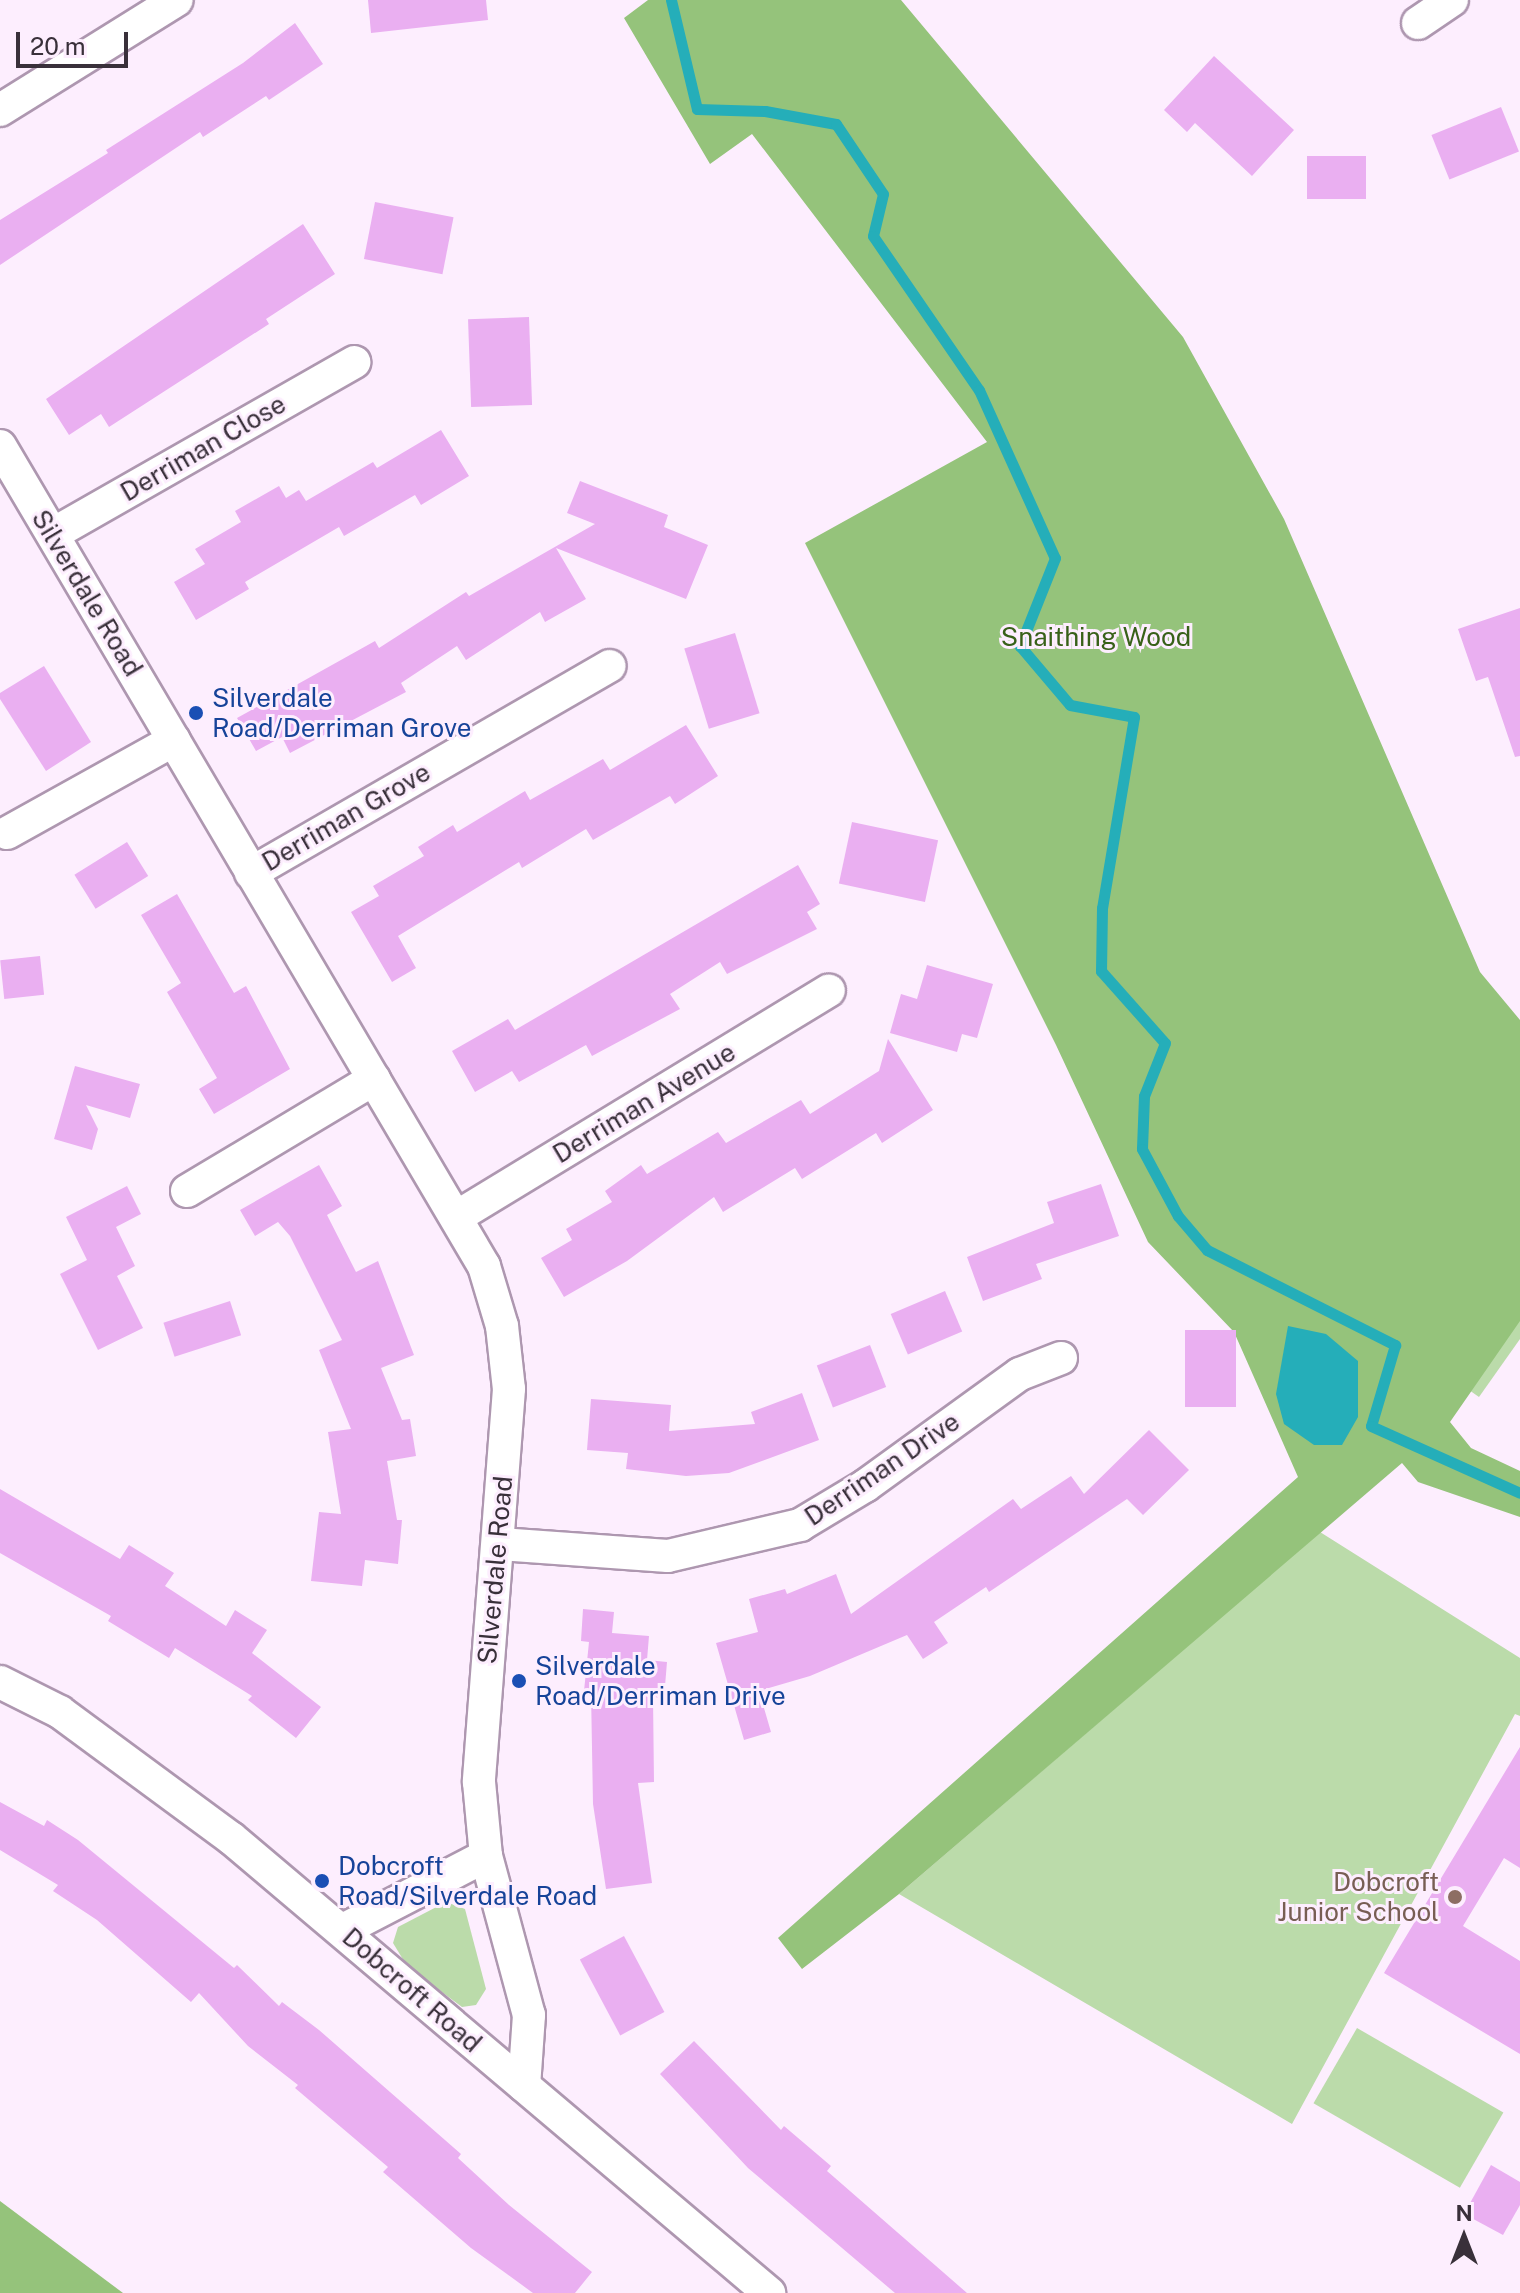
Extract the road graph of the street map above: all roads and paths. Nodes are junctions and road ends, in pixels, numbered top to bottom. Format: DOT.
graph roads {
  1 [pos="177,0"];
  2 [pos="1452,0"];
  3 [pos="1418,23"];
  4 [pos="0,110"];
  5 [pos="354,362"];
  6 [pos="0,446"];
  7 [pos="53,534"];
  8 [pos="609,666"];
  9 [pos="174,740"];
  10 [pos="7,833"];
  11 [pos="251,873"];
  12 [pos="829,990"];
  13 [pos="374,1079"];
  14 [pos="187,1191"];
  15 [pos="458,1216"];
  16 [pos="1061,1358"];
  17 [pos="500,1544"];
  18 [pos="0,1682"];
  19 [pos="486,1856"];
  20 [pos="343,1930"];
  21 [pos="524,2086"];
  22 [pos="769,2293"];
  1 -- 4 [label="street"];
  2 -- 3 [label="street"];
  5 -- 7 [label="street, Derriman Close"];
  6 -- 7 [label="street, Silverdale Road"];
  7 -- 9 [label="street, Silverdale Road"];
  8 -- 11 [label="street, Derriman Grove"];
  9 -- 10 [label="street"];
  9 -- 11 [label="street, Silverdale Road"];
  11 -- 13 [label="street, Silverdale Road"];
  12 -- 15 [label="street, Derriman Avenue"];
  13 -- 14 [label="street"];
  13 -- 15 [label="street, Silverdale Road"];
  15 -- 17 [label="street, Silverdale Road"];
  16 -- 17 [label="street, Derriman Drive"];
  17 -- 19 [label="street, Silverdale Road"];
  18 -- 20 [label="street, Dobcroft Road"];
  19 -- 20 [label="street"];
  19 -- 21 [label="street, Silverdale Road"];
  20 -- 21 [label="street, Dobcroft Road"];
  21 -- 22 [label="street, Dobcroft Road"];
}
